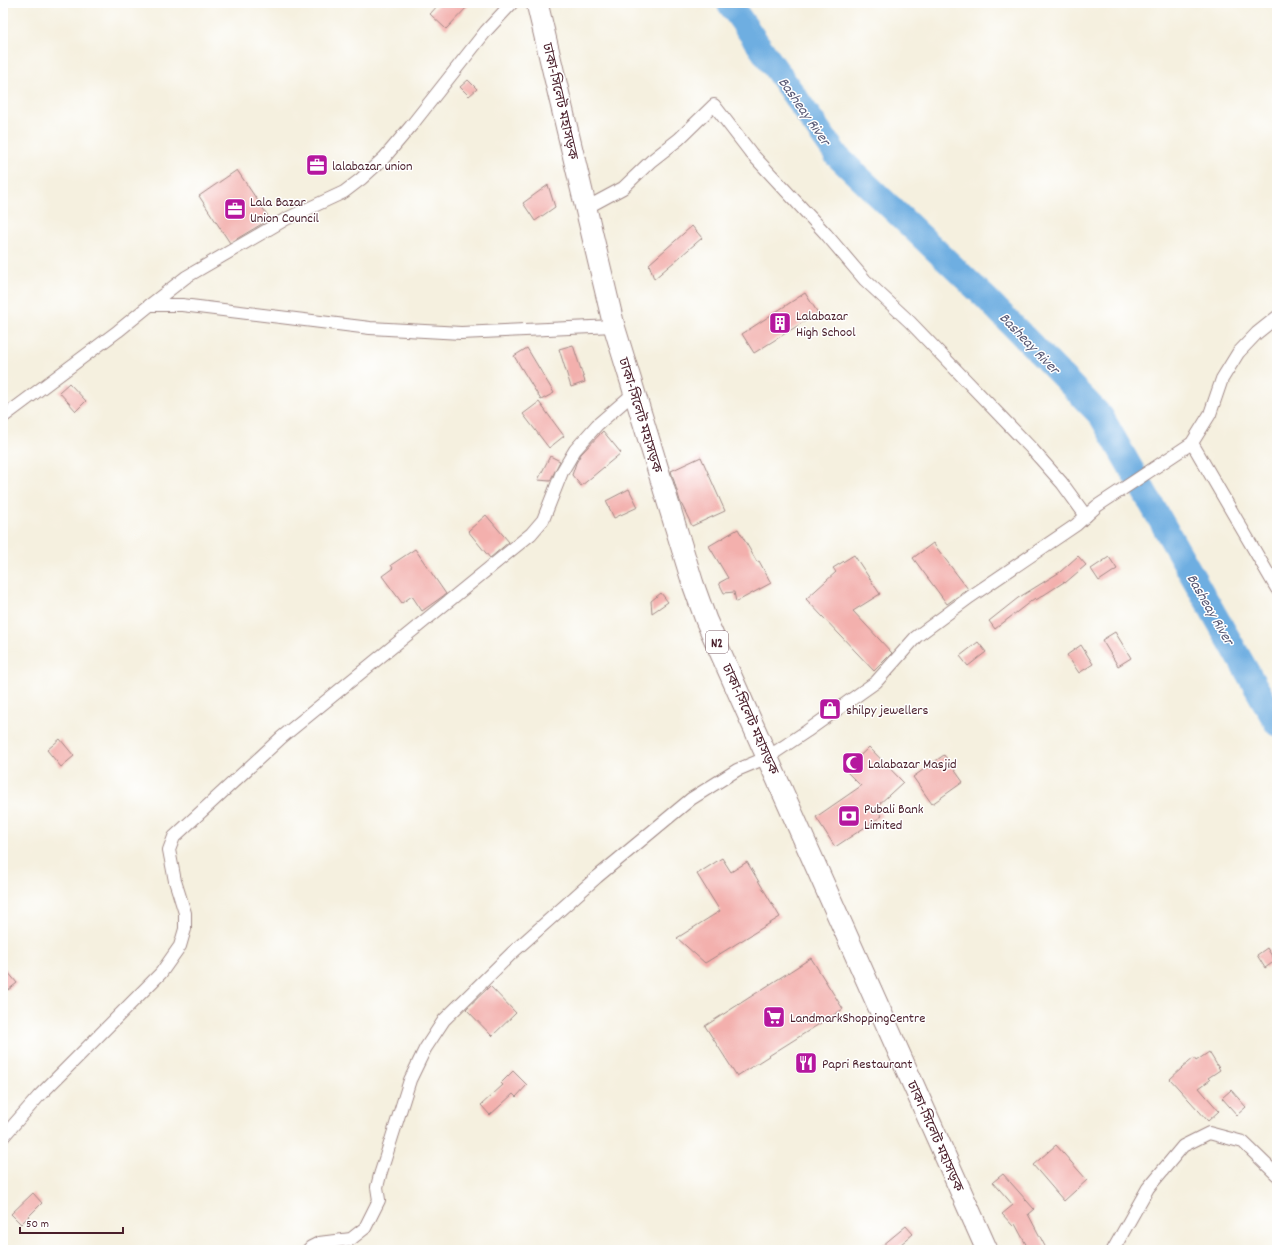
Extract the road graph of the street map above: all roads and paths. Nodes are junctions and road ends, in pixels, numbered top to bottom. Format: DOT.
graph roads {
  1 [pos="512,3"];
  2 [pos="538,3"];
  3 [pos="586,208"];
  4 [pos="150,305"];
  5 [pos="1277,317"];
  6 [pos="614,326"];
  7 [pos="634,393"];
  8 [pos="3,417"];
  9 [pos="1192,443"];
  10 [pos="1086,516"];
  11 [pos="1277,589"];
  12 [pos="768,757"];
  13 [pos="3,1137"];
  14 [pos="1277,1175"];
  15 [pos="308,1250"];
  16 [pos="987,1250"];
  17 [pos="1113,1250"];
  1 -- 4 [label="street"];
  2 -- 3 [label="highway, ঢাকা-সিলেট মহাসড়ক / N2"];
  3 -- 6 [label="highway, ঢাকা-সিলেট মহাসড়ক / N2"];
  3 -- 10 [label="street"];
  4 -- 6 [label="street"];
  4 -- 8 [label="street"];
  5 -- 9 [label="street"];
  6 -- 7 [label="highway, ঢাকা-সিলেট মহাসড়ক / N2"];
  7 -- 12 [label="highway, ঢাকা-সিলেট মহাসড়ক / N2"];
  7 -- 13 [label="street"];
  9 -- 10 [label="street"];
  9 -- 11 [label="street"];
  10 -- 12 [label="street"];
  12 -- 15 [label="street"];
  12 -- 16 [label="highway, ঢাকা-সিলেট মহাসড়ক / N2"];
  14 -- 17 [label="street"];
}
